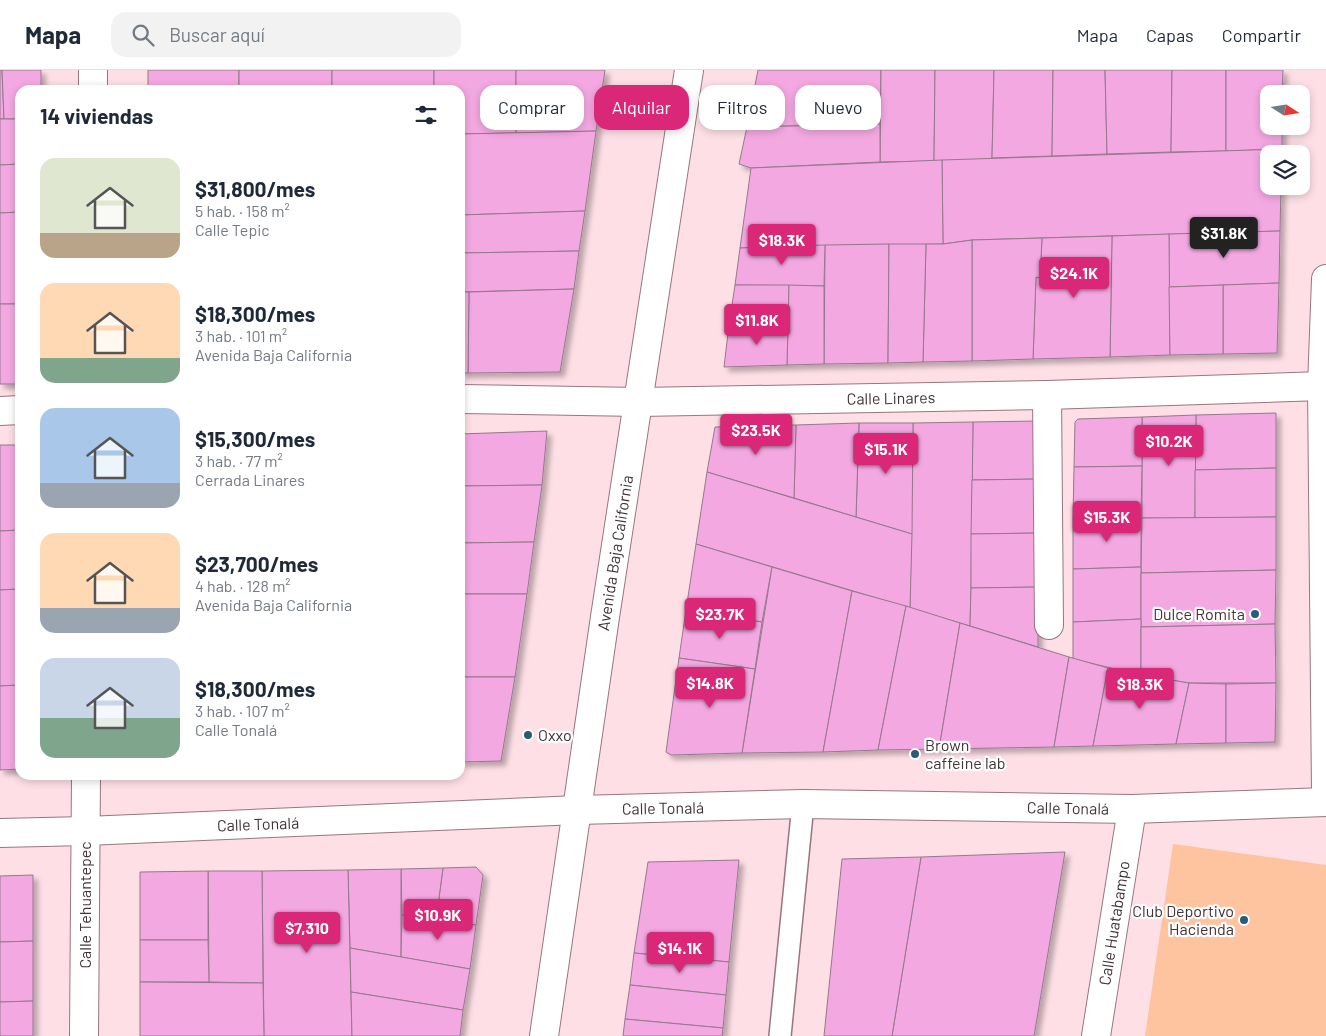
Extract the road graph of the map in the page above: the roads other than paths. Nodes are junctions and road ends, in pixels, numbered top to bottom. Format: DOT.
graph roads {
  1 [pos="93,70"];
  2 [pos="689,70"];
  3 [pos="93,85"];
  4 [pos="1326,279"];
  5 [pos="1322,386"];
  6 [pos="1048,395"];
  7 [pos="465,399"];
  8 [pos="639,402"];
  9 [pos="15,410"];
  10 [pos="0,411"];
  11 [pos="1049,625"];
  12 [pos="86,780"];
  13 [pos="1326,792"];
  14 [pos="1326,802"];
  15 [pos="803,804"];
  16 [pos="1132,809"];
  17 [pos="578,810"];
  18 [pos="86,831"];
  19 [pos="0,833"];
  20 [pos="84,1036"];
  21 [pos="544,1036"];
  22 [pos="780,1036"];
  23 [pos="1096,1036"];
  1 -- 3 [label="street"];
  2 -- 8 [label="street, Avenida Baja California"];
  4 -- 5 [label="street"];
  5 -- 6 [label="street, Calle Linares"];
  5 -- 13 [label="street"];
  6 -- 8 [label="street, Calle Linares"];
  6 -- 11 [label="street"];
  7 -- 8 [label="street, Calle Linares"];
  8 -- 17 [label="street, Avenida Baja California"];
  9 -- 10 [label="street"];
  12 -- 18 [label="street, Calle Tehuantepec"];
  14 -- 16 [label="street, Calle Tonalá"];
  15 -- 16 [label="street, Calle Tonalá"];
  15 -- 17 [label="street, Calle Tonalá"];
  15 -- 22 [label="lane"];
  16 -- 23 [label="street, Calle Huatabampo"];
  17 -- 18 [label="street, Calle Tonalá"];
  17 -- 21 [label="street, Avenida Baja California"];
  18 -- 19 [label="street, Calle Tonalá"];
  18 -- 20 [label="street, Calle Tehuantepec"];
}
